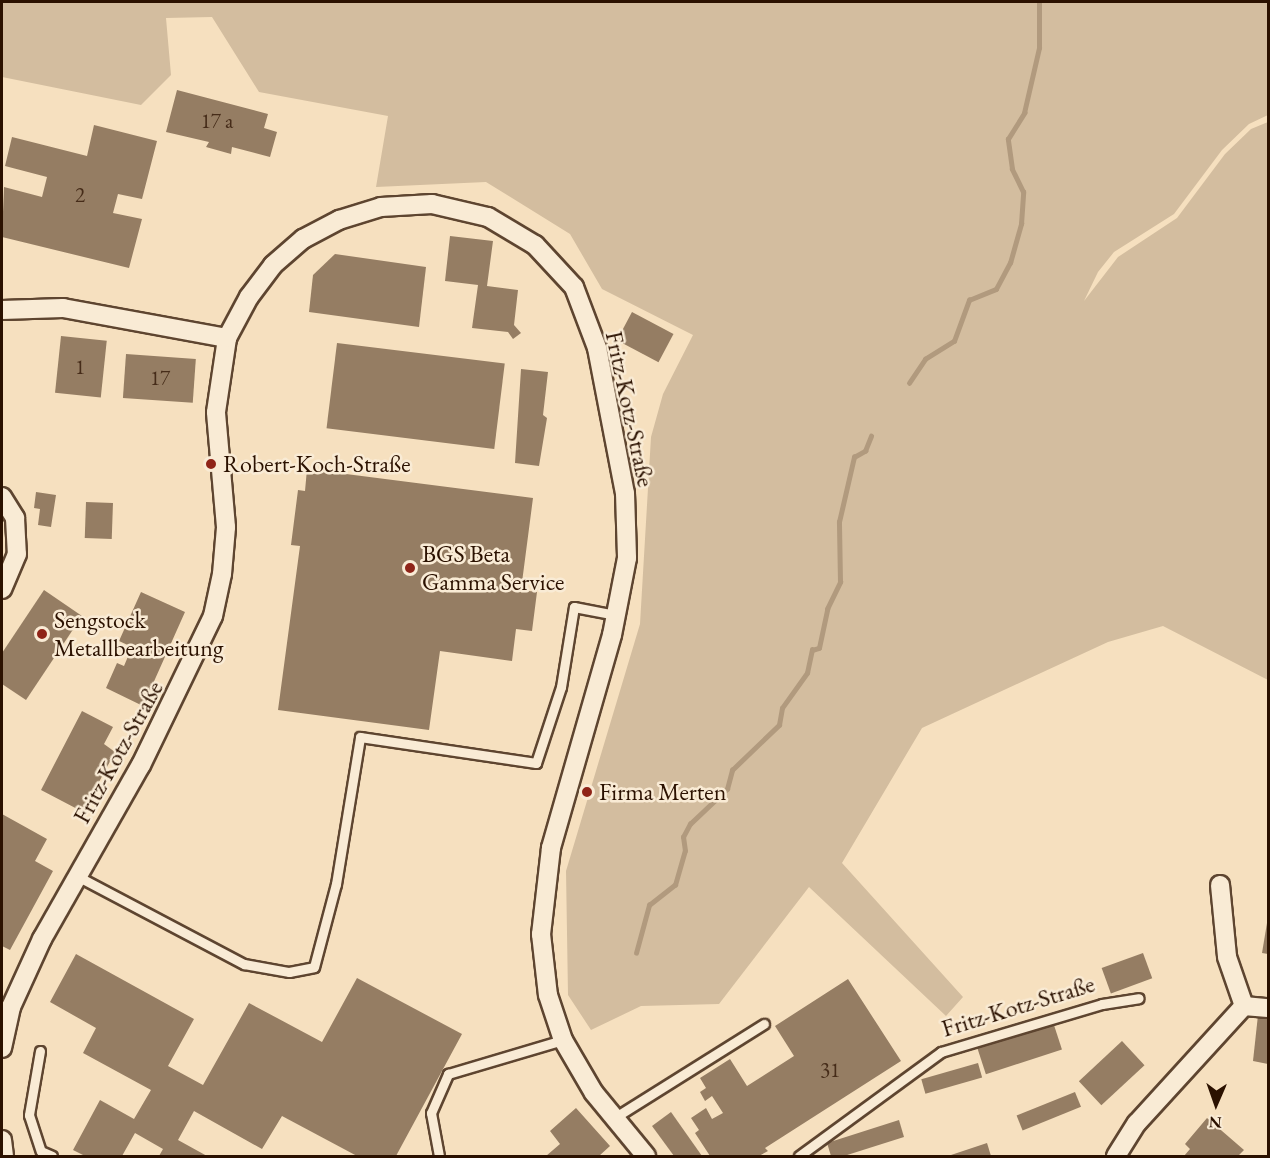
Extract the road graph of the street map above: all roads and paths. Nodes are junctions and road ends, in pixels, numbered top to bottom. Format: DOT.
graph roads {
  1 [pos="2,310"];
  2 [pos="227,338"];
  3 [pos="2,497"];
  4 [pos="2,589"];
  5 [pos="616,615"];
  6 [pos="77,876"];
  7 [pos="1220,885"];
  8 [pos="1139,998"];
  9 [pos="1244,1006"];
  10 [pos="1269,1008"];
  11 [pos="764,1024"];
  12 [pos="563,1040"];
  13 [pos="2,1048"];
  14 [pos="40,1051"];
  15 [pos="614,1118"];
  16 [pos="2,1140"];
  17 [pos="4,1156"];
  18 [pos="52,1156"];
  19 [pos="439,1156"];
  20 [pos="646,1156"];
  21 [pos="799,1156"];
  22 [pos="1116,1156"];
  1 -- 2 [label="street"];
  2 -- 5 [label="street, Fritz-Kotz-Straße"];
  2 -- 6 [label="street, Fritz-Kotz-Straße"];
  3 -- 4 [label="street"];
  5 -- 6 [label="lane"];
  5 -- 12 [label="street, Fritz-Kotz-Straße"];
  6 -- 13 [label="street, Fritz-Kotz-Straße"];
  7 -- 9 [label="street"];
  8 -- 21 [label="lane, Fritz-Kotz-Straße"];
  9 -- 10 [label="street"];
  9 -- 22 [label="street"];
  11 -- 15 [label="lane"];
  12 -- 15 [label="street, Fritz-Kotz-Straße"];
  12 -- 19 [label="lane"];
  14 -- 18 [label="lane"];
  15 -- 20 [label="street, Fritz-Kotz-Straße"];
  16 -- 17 [label="street"];
}
